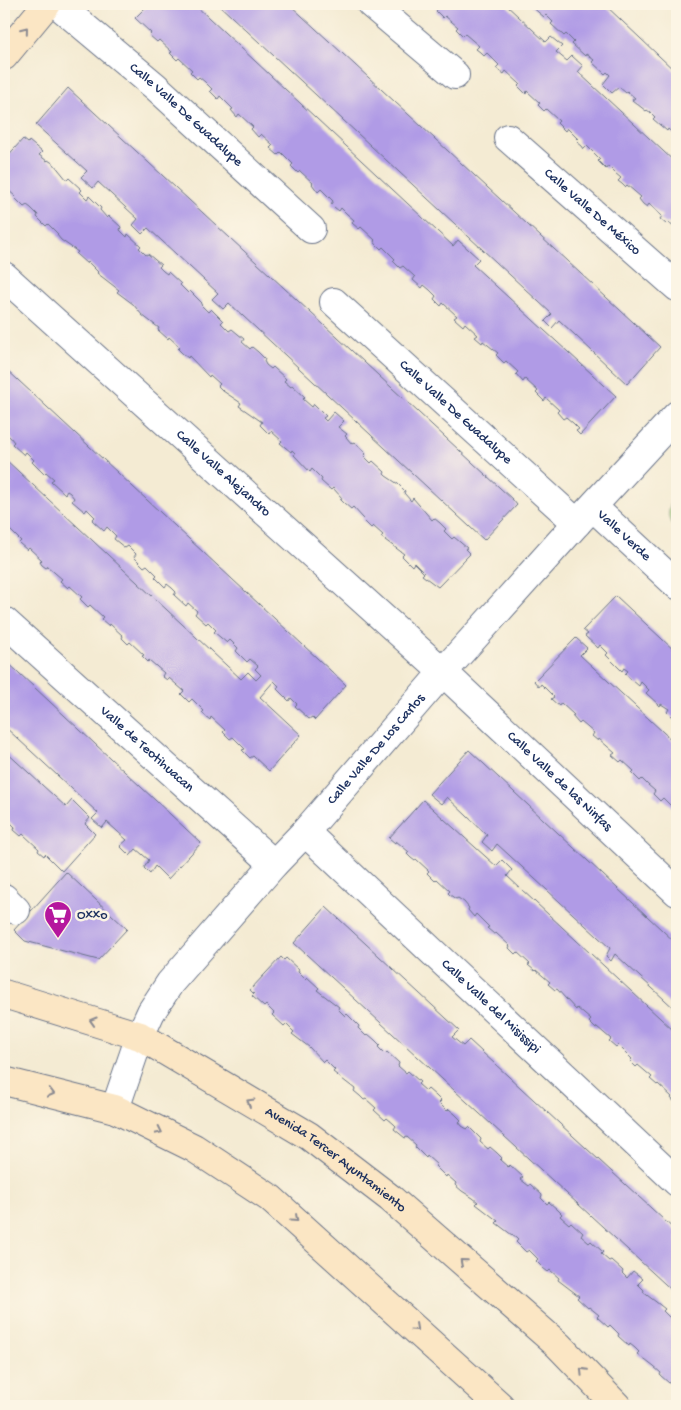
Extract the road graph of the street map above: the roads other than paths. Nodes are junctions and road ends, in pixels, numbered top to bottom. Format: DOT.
graph roads {
  1 [pos="47,4"];
  2 [pos="57,4"];
  3 [pos="371,4"];
  4 [pos="4,56"];
  5 [pos="455,75"];
  6 [pos="508,138"];
  7 [pos="311,229"];
  8 [pos="4,276"];
  9 [pos="677,287"];
  10 [pos="334,302"];
  11 [pos="677,415"];
  12 [pos="585,515"];
  13 [pos="677,585"];
  14 [pos="12,628"];
  15 [pos="443,672"];
  16 [pos="305,832"];
  17 [pos="274,864"];
  18 [pos="677,892"];
  19 [pos="4,994"];
  20 [pos="140,1036"];
  21 [pos="4,1081"];
  22 [pos="116,1109"];
  23 [pos="677,1182"];
  24 [pos="500,1406"];
  25 [pos="617,1406"];
  4 -- 1 [label="main road, one-way"];
  2 -- 7 [label="street, Calle Valle De Guadalupe"];
  3 -- 5 [label="street"];
  6 -- 9 [label="street, Calle Valle De México"];
  8 -- 15 [label="street, Calle Valle Alejandro"];
  10 -- 12 [label="street, Calle Valle De Guadalupe"];
  11 -- 12 [label="street, Calle Valle De Los Carlos"];
  12 -- 13 [label="street, Valle Verde"];
  12 -- 15 [label="street, Calle Valle De Los Carlos"];
  14 -- 17 [label="street, Valle de Teotihuacan"];
  15 -- 16 [label="street, Calle Valle De Los Carlos"];
  15 -- 18 [label="street, Calle Valle de las Ninfas"];
  16 -- 17 [label="street, Calle Valle De Los Carlos"];
  16 -- 23 [label="street, Calle Valle del Misissipi"];
  17 -- 20 [label="street, Calle Valle De Los Carlos"];
  20 -- 19 [label="main road, Avenida Tercer Ayuntamiento, one-way"];
  20 -- 22 [label="street, Calle Valle De Los Carlos"];
  25 -- 20 [label="main road, Avenida Tercer Ayuntamiento, one-way"];
  21 -- 22 [label="main road, one-way"];
  22 -- 24 [label="main road, one-way"];
}
